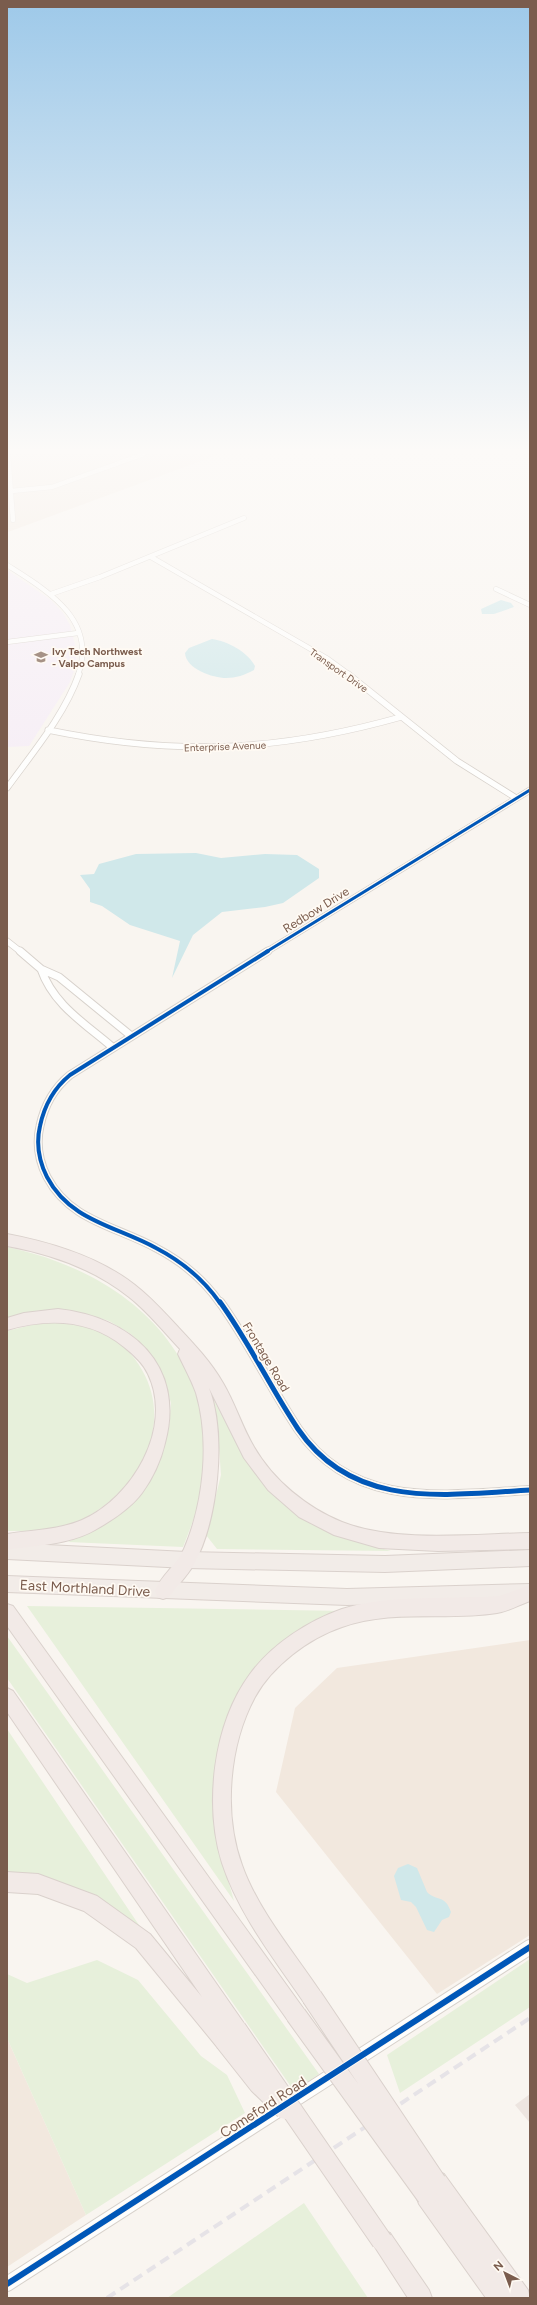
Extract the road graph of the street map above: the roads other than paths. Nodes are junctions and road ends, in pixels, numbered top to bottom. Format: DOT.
graph roads {
  1 [pos="139,562"];
  2 [pos="159,562"];
  3 [pos="7,565"];
  4 [pos="496,589"];
  5 [pos="50,594"];
  6 [pos="530,605"];
  7 [pos="78,633"];
  8 [pos="7,642"];
  9 [pos="401,717"];
  10 [pos="48,730"];
  11 [pos="7,788"];
  12 [pos="530,790"];
  13 [pos="516,798"];
  14 [pos="7,941"];
  15 [pos="41,969"];
  16 [pos="130,1035"];
  17 [pos="111,1046"];
  18 [pos="7,1240"];
  19 [pos="161,1319"];
  20 [pos="7,1324"];
  21 [pos="530,1490"];
  22 [pos="530,1541"];
  23 [pos="7,1542"];
  24 [pos="7,1551"];
  25 [pos="530,1558"];
  26 [pos="187,1560"];
  27 [pos="7,1584"];
  28 [pos="163,1591"];
  29 [pos="530,1592"];
  30 [pos="7,1612"];
  31 [pos="7,1697"];
  32 [pos="7,1882"];
  33 [pos="530,1947"];
  34 [pos="230,2035"];
  35 [pos="432,2189"];
  36 [pos="7,2284"];
  37 [pos="421,2298"];
  38 [pos="500,2298"];
  39 [pos="520,2298"];
  1 -- 5 [label="street"];
  2 -- 9 [label="street, Transport Drive"];
  3 -- 5 [label="street"];
  4 -- 6 [label="street"];
  5 -- 7 [label="street"];
  7 -- 8 [label="street"];
  7 -- 10 [label="street"];
  9 -- 10 [label="street, Enterprise Avenue"];
  9 -- 13 [label="street, Transport Drive"];
  10 -- 11 [label="street"];
  12 -- 13 [label="street, Redbow Drive"];
  13 -- 16 [label="street, Redbow Drive"];
  14 -- 15 [label="street"];
  15 -- 16 [label="street"];
  15 -- 17 [label="street"];
  16 -- 17 [label="street, Redbow Drive"];
  17 -- 21 [label="street, Frontage Road"];
  18 -- 19 [label="highway"];
  19 -- 22 [label="highway"];
  19 -- 26 [label="highway"];
  20 -- 23 [label="highway"];
  24 -- 26 [label="highway"];
  25 -- 26 [label="highway"];
  26 -- 28 [label="highway"];
  27 -- 28 [label="highway, East Morthland Drive"];
  28 -- 29 [label="highway, East Morthland Drive"];
  29 -- 35 [label="highway, bridge"];
  30 -- 35 [label="highway, bridge"];
  31 -- 34 [label="highway"];
  32 -- 34 [label="highway"];
  33 -- 36 [label="street, Comeford Road"];
  34 -- 37 [label="highway, bridge"];
  35 -- 38 [label="highway"];
  35 -- 39 [label="highway"];
}
